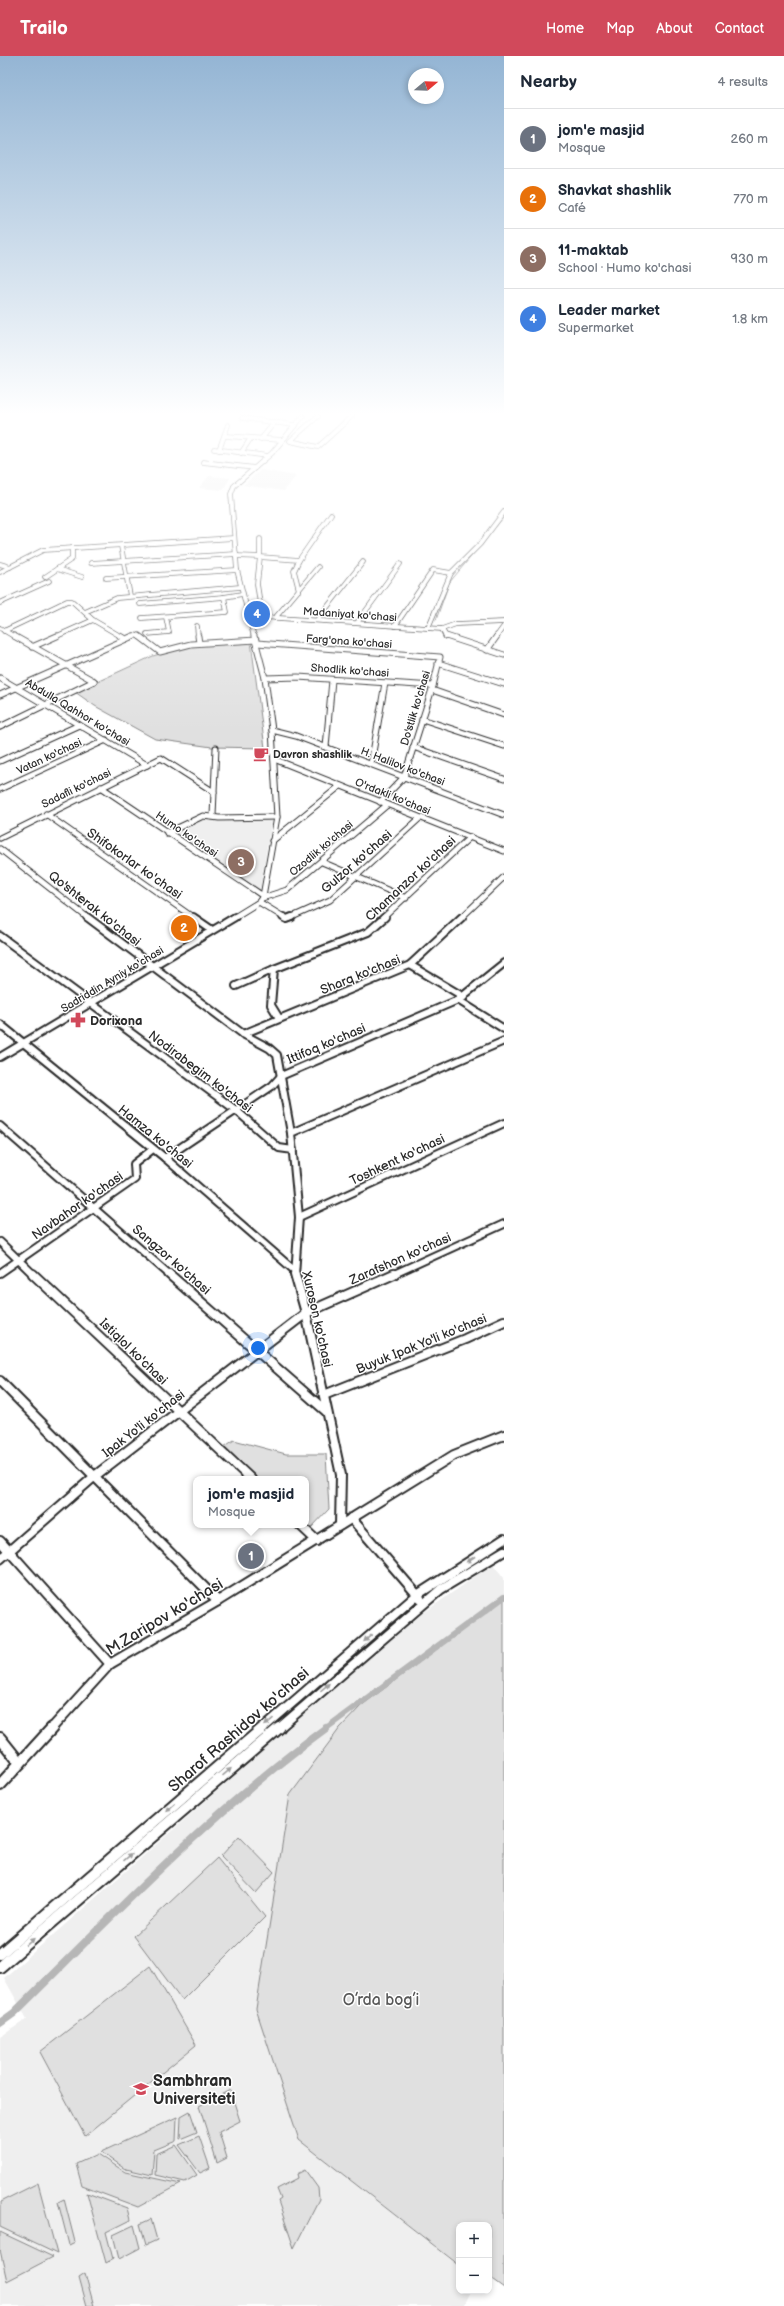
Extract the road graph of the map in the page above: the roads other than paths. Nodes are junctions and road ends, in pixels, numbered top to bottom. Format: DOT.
graph roads {
  1 [pos="233,521"];
  2 [pos="326,521"];
  3 [pos="499,521"];
  4 [pos="234,538"];
  5 [pos="260,539"];
  6 [pos="121,546"];
  7 [pos="72,548"];
  8 [pos="236,555"];
  9 [pos="260,557"];
  10 [pos="299,560"];
  11 [pos="124,561"];
  12 [pos="363,562"];
  13 [pos="91,563"];
  14 [pos="0,564"];
  15 [pos="400,564"];
  16 [pos="10,567"];
  17 [pos="318,567"];
  18 [pos="57,569"];
  19 [pos="237,570"];
  20 [pos="0,572"];
  21 [pos="450,573"];
  22 [pos="44,577"];
  23 [pos="82,577"];
  24 [pos="126,577"];
  25 [pos="106,578"];
  26 [pos="49,581"];
  27 [pos="240,587"];
  28 [pos="299,590"];
  29 [pos="242,594"];
  30 [pos="130,596"];
  31 [pos="224,597"];
  32 [pos="0,603"];
  33 [pos="140,604"];
  34 [pos="85,612"];
  35 [pos="248,616"];
  36 [pos="166,617"];
  37 [pos="262,617"];
  38 [pos="142,618"];
  39 [pos="275,618"];
  40 [pos="94,620"];
  41 [pos="317,620"];
  42 [pos="504,622"];
  43 [pos="357,623"];
  44 [pos="197,626"];
  45 [pos="395,626"];
  46 [pos="504,626"];
  47 [pos="428,628"];
  48 [pos="2,629"];
  49 [pos="442,629"];
  50 [pos="147,634"];
  51 [pos="125,639"];
  52 [pos="257,642"];
  53 [pos="200,643"];
  54 [pos="32,647"];
  55 [pos="487,650"];
  56 [pos="504,655"];
  57 [pos="439,660"];
  58 [pos="64,666"];
  59 [pos="0,678"];
  60 [pos="265,678"];
  61 [pos="332,680"];
  62 [pos="385,683"];
  63 [pos="504,684"];
  64 [pos="16,687"];
  65 [pos="432,688"];
  66 [pos="0,694"];
  67 [pos="46,706"];
  68 [pos="504,714"];
  69 [pos="422,719"];
  70 [pos="79,725"];
  71 [pos="0,726"];
  72 [pos="272,730"];
  73 [pos="106,740"];
  74 [pos="504,746"];
  75 [pos="326,747"];
  76 [pos="413,747"];
  77 [pos="216,748"];
  78 [pos="274,759"];
  79 [pos="0,761"];
  80 [pos="371,764"];
  81 [pos="147,765"];
  82 [pos="404,777"];
  83 [pos="504,779"];
  84 [pos="340,786"];
  85 [pos="101,787"];
  86 [pos="0,789"];
  87 [pos="214,792"];
  88 [pos="380,802"];
  89 [pos="387,804"];
  90 [pos="46,814"];
  91 [pos="504,815"];
  92 [pos="213,816"];
  93 [pos="277,817"];
  94 [pos="420,818"];
  95 [pos="167,833"];
  96 [pos="470,837"];
  97 [pos="0,838"];
  98 [pos="272,841"];
  99 [pos="0,849"];
  100 [pos="504,851"];
  101 [pos="322,862"];
  102 [pos="357,876"];
  103 [pos="504,877"];
  104 [pos="406,898"];
  105 [pos="261,899"];
  106 [pos="212,930"];
  107 [pos="0,936"];
  108 [pos="504,963"];
  109 [pos="410,965"];
  110 [pos="152,967"];
  111 [pos="274,969"];
  112 [pos="236,986"];
  113 [pos="461,999"];
  114 [pos="89,1004"];
  115 [pos="279,1018"];
  116 [pos="0,1024"];
  117 [pos="504,1029"];
  118 [pos="243,1034"];
  119 [pos="504,1040"];
  120 [pos="23,1043"];
  121 [pos="0,1057"];
  122 [pos="281,1076"];
  123 [pos="237,1110"];
  124 [pos="504,1123"];
  125 [pos="0,1126"];
  126 [pos="291,1133"];
  127 [pos="153,1149"];
  128 [pos="293,1150"];
  129 [pos="165,1158"];
  130 [pos="94,1208"];
  131 [pos="299,1217"];
  132 [pos="504,1224"];
  133 [pos="0,1242"];
  134 [pos="19,1260"];
  135 [pos="294,1270"];
  136 [pos="0,1272"];
  137 [pos="306,1313"];
  138 [pos="504,1321"];
  139 [pos="257,1349"];
  140 [pos="0,1381"];
  141 [pos="324,1395"];
  142 [pos="179,1412"];
  143 [pos="327,1412"];
  144 [pos="504,1435"];
  145 [pos="96,1475"];
  146 [pos="248,1476"];
  147 [pos="351,1518"];
  148 [pos="340,1525"];
  149 [pos="303,1528"];
  150 [pos="504,1539"];
  151 [pos="0,1541"];
  152 [pos="317,1541"];
  153 [pos="504,1550"];
  154 [pos="9,1551"];
  155 [pos="0,1559"];
  156 [pos="417,1595"];
  157 [pos="218,1601"];
  158 [pos="424,1603"];
  159 [pos="110,1664"];
  160 [pos="0,1738"];
  161 [pos="20,1763"];
  162 [pos="0,1785"];
  163 [pos="0,1954"];
  164 [pos="0,1967"];
  1 -- 4 [label="street"];
  2 -- 10 [label="street"];
  3 -- 21 [label="street"];
  4 -- 6 [label="street"];
  4 -- 8 [label="street"];
  5 -- 9 [label="street"];
  6 -- 7 [label="street"];
  6 -- 11 [label="street"];
  7 -- 16 [label="street"];
  7 -- 18 [label="street"];
  8 -- 9 [label="street"];
  8 -- 11 [label="street"];
  8 -- 19 [label="street"];
  9 -- 10 [label="street"];
  9 -- 37 [label="street"];
  10 -- 28 [label="street"];
  11 -- 13 [label="street"];
  11 -- 24 [label="street"];
  12 -- 41 [label="street"];
  14 -- 16 [label="street"];
  15 -- 43 [label="street"];
  16 -- 20 [label="street"];
  17 -- 28 [label="street"];
  18 -- 22 [label="street"];
  18 -- 23 [label="street"];
  19 -- 24 [label="street"];
  19 -- 27 [label="street"];
  21 -- 45 [label="street"];
  21 -- 47 [label="street"];
  24 -- 25 [label="street"];
  24 -- 30 [label="street"];
  26 -- 32 [label="street"];
  27 -- 29 [label="street"];
  27 -- 30 [label="street"];
  28 -- 39 [label="street"];
  29 -- 31 [label="street"];
  29 -- 35 [label="street"];
  30 -- 34 [label="street"];
  31 -- 33 [label="street"];
  31 -- 36 [label="street"];
  34 -- 40 [label="street"];
  34 -- 48 [label="street"];
  35 -- 37 [label="street, Madaniyat ko'chasi"];
  35 -- 52 [label="street"];
  36 -- 38 [label="street"];
  36 -- 50 [label="street"];
  37 -- 39 [label="street, Madaniyat ko'chasi"];
  39 -- 41 [label="street, Madaniyat ko'chasi"];
  40 -- 51 [label="street"];
  40 -- 54 [label="street"];
  41 -- 43 [label="street, Madaniyat ko'chasi"];
  42 -- 49 [label="street, Madaniyat ko'chasi"];
  43 -- 45 [label="street, Madaniyat ko'chasi"];
  44 -- 53 [label="street"];
  45 -- 47 [label="street, Madaniyat ko'chasi"];
  46 -- 55 [label="street"];
  47 -- 49 [label="street, Madaniyat ko'chasi"];
  48 -- 54 [label="street"];
  49 -- 55 [label="street"];
  51 -- 53 [label="street, Farg'ona ko'chasi"];
  51 -- 58 [label="street"];
  52 -- 53 [label="street, Farg'ona ko'chasi"];
  52 -- 57 [label="street, Farg'ona ko'chasi"];
  52 -- 60 [label="street"];
  54 -- 58 [label="street"];
  55 -- 56 [label="street"];
  57 -- 63 [label="street, Farg'ona ko'chasi"];
  57 -- 65 [label="street, Do'stlik ko'chasi"];
  58 -- 64 [label="street"];
  58 -- 67 [label="street"];
  59 -- 64 [label="street, Abdulla Qahhor ko'chasi"];
  60 -- 61 [label="street, Shodlik ko'chasi"];
  60 -- 72 [label="street"];
  61 -- 62 [label="street, Shodlik ko'chasi"];
  61 -- 75 [label="street"];
  62 -- 65 [label="street, Shodlik ko'chasi"];
  62 -- 80 [label="street"];
  64 -- 66 [label="street"];
  64 -- 67 [label="street, Abdulla Qahhor ko'chasi"];
  65 -- 68 [label="street, Shodlik ko'chasi"];
  65 -- 69 [label="street, Do'stlik ko'chasi"];
  67 -- 70 [label="street, Abdulla Qahhor ko'chasi"];
  67 -- 71 [label="street"];
  69 -- 74 [label="street"];
  69 -- 76 [label="street, Do'stlik ko'chasi"];
  70 -- 73 [label="street, Abdulla Qahhor ko'chasi"];
  70 -- 79 [label="street"];
  72 -- 75 [label="street, H. Halilov ko'chasi"];
  72 -- 78 [label="street"];
  73 -- 81 [label="street, Abdulla Qahhor ko'chasi"];
  73 -- 86 [label="street, Vatan ko'chasi"];
  75 -- 80 [label="street, H. Halilov ko'chasi"];
  76 -- 82 [label="street, Do'stlik ko'chasi"];
  76 -- 83 [label="street"];
  77 -- 87 [label="street"];
  78 -- 84 [label="street, O'rdakli ko'chasi"];
  78 -- 93 [label="street"];
  80 -- 82 [label="street, H. Halilov ko'chasi"];
  81 -- 85 [label="street, Sadafli ko'chasi"];
  81 -- 87 [label="street, Sadafli ko'chasi"];
  82 -- 88 [label="street, Do'stlik ko'chasi"];
  82 -- 91 [label="street, H. Halilov ko'chasi"];
  84 -- 88 [label="street, O'rdakli ko'chasi"];
  84 -- 98 [label="street"];
  85 -- 90 [label="street, Sadafli ko'chasi"];
  85 -- 95 [label="street, Humo ko'chasi"];
  87 -- 92 [label="street"];
  88 -- 89 [label="street, O'rdakli ko'chasi"];
  89 -- 94 [label="street, O'rdakli ko'chasi"];
  89 -- 101 [label="street, Ozodlik ko'chasi"];
  90 -- 97 [label="street, Sadafli ko'chasi"];
  90 -- 106 [label="street, Shifokorlar ko'chasi"];
  92 -- 93 [label="street"];
  92 -- 95 [label="street"];
  93 -- 98 [label="street"];
  94 -- 96 [label="street, O'rdakli ko'chasi"];
  94 -- 102 [label="street, Gulzor ko'chasi"];
  95 -- 105 [label="street, Humo ko'chasi"];
  96 -- 100 [label="street, O'rdakli ko'chasi"];
  96 -- 104 [label="street, Chamanzor ko'chasi"];
  98 -- 105 [label="street"];
  99 -- 110 [label="street, Qo'shterak ko'chasi"];
  101 -- 102 [label="street"];
  101 -- 105 [label="street, Ozodlik ko'chasi"];
  102 -- 104 [label="street"];
  102 -- 105 [label="street, Gulzor ko'chasi"];
  103 -- 109 [label="street, Sharq ko'chasi"];
  104 -- 111 [label="street, Chamanzor ko'chasi"];
  105 -- 106 [label="street, Sadriddin Ayniy ko'chasi"];
  106 -- 110 [label="street, Sadriddin Ayniy ko'chasi"];
  107 -- 114 [label="street, Nodirabegim ko'chasi"];
  108 -- 113 [label="street, Ittifoq ko'chasi"];
  109 -- 113 [label="street"];
  109 -- 115 [label="street, Sharq ko'chasi"];
  110 -- 114 [label="street, Sadriddin Ayniy ko'chasi"];
  110 -- 118 [label="street, Qo'shterak ko'chasi"];
  111 -- 112 [label="street, Chamanzor ko'chasi"];
  111 -- 115 [label="street"];
  113 -- 117 [label="street"];
  113 -- 122 [label="street, Ittifoq ko'chasi"];
  114 -- 120 [label="street, Sadriddin Ayniy ko'chasi"];
  114 -- 123 [label="street, Nodirabegim ko'chasi"];
  115 -- 118 [label="street, Sharq ko'chasi"];
  116 -- 120 [label="street, Hamza ko'chasi"];
  118 -- 122 [label="street, Qo'shterak ko'chasi"];
  119 -- 126 [label="street"];
  120 -- 121 [label="street, Sadriddin Ayniy ko'chasi"];
  120 -- 127 [label="street, Hamza ko'chasi"];
  122 -- 123 [label="street, Ittifoq ko'chasi"];
  122 -- 126 [label="street, Qo'shterak ko'chasi"];
  123 -- 128 [label="street, Nodirabegim ko'chasi"];
  123 -- 129 [label="street, Ittifoq ko'chasi"];
  124 -- 131 [label="street, Toshkent ko'chasi"];
  125 -- 130 [label="street, Sangzor ko'chasi"];
  126 -- 128 [label="street, Xuroson ko'chasi"];
  127 -- 129 [label="street, Hamza ko'chasi"];
  127 -- 130 [label="street, Navbahor ko'chasi"];
  128 -- 131 [label="street, Xuroson ko'chasi"];
  129 -- 135 [label="street, Hamza ko'chasi"];
  130 -- 134 [label="street, Navbahor ko'chasi"];
  130 -- 139 [label="street, Sangzor ko'chasi"];
  131 -- 135 [label="street, Xuroson ko'chasi"];
  132 -- 137 [label="street, Zarafshon ko'chasi"];
  133 -- 134 [label="street, Istiqlol ko'chasi"];
  134 -- 136 [label="street, Navbahor ko'chasi"];
  134 -- 142 [label="street, Istiqlol ko'chasi"];
  135 -- 137 [label="street, Xuroson ko'chasi"];
  137 -- 139 [label="street, Ipak Yo'li ko'chasi"];
  137 -- 141 [label="street, Xuroson ko'chasi"];
  138 -- 141 [label="street, Buyuk Ipak Yo'li ko'chasi"];
  139 -- 142 [label="street, Ipak Yo'li ko'chasi"];
  139 -- 143 [label="street, Sangzor ko'chasi"];
  140 -- 145 [label="street"];
  141 -- 143 [label="street, Xuroson ko'chasi"];
  142 -- 145 [label="street, Ipak Yo'li ko'chasi"];
  142 -- 146 [label="street, Istiqlol ko'chasi"];
  143 -- 148 [label="street, Xuroson ko'chasi"];
  144 -- 147 [label="street, M.Zaripov ko'chasi"];
  145 -- 154 [label="street, Ipak Yo'li ko'chasi"];
  145 -- 157 [label="street"];
  147 -- 148 [label="street, M.Zaripov ko'chasi"];
  147 -- 156 [label="street"];
  148 -- 152 [label="street, M.Zaripov ko'chasi"];
  149 -- 152 [label="street"];
  150 -- 156 [label="street, Sharof Rashidov ko'chasi, one-way"];
  151 -- 154 [label="street"];
  152 -- 157 [label="street, M.Zaripov ko'chasi"];
  153 -- 158 [label="street"];
  154 -- 155 [label="street, Ipak Yo'li ko'chasi"];
  154 -- 159 [label="street"];
  156 -- 158 [label="street"];
  156 -- 163 [label="street, Sharof Rashidov ko'chasi, one-way"];
  157 -- 159 [label="street, M.Zaripov ko'chasi"];
  164 -- 158 [label="street, one-way"];
  159 -- 161 [label="street, M.Zaripov ko'chasi"];
  160 -- 161 [label="street"];
  161 -- 162 [label="street, M.Zaripov ko'chasi"];
}
